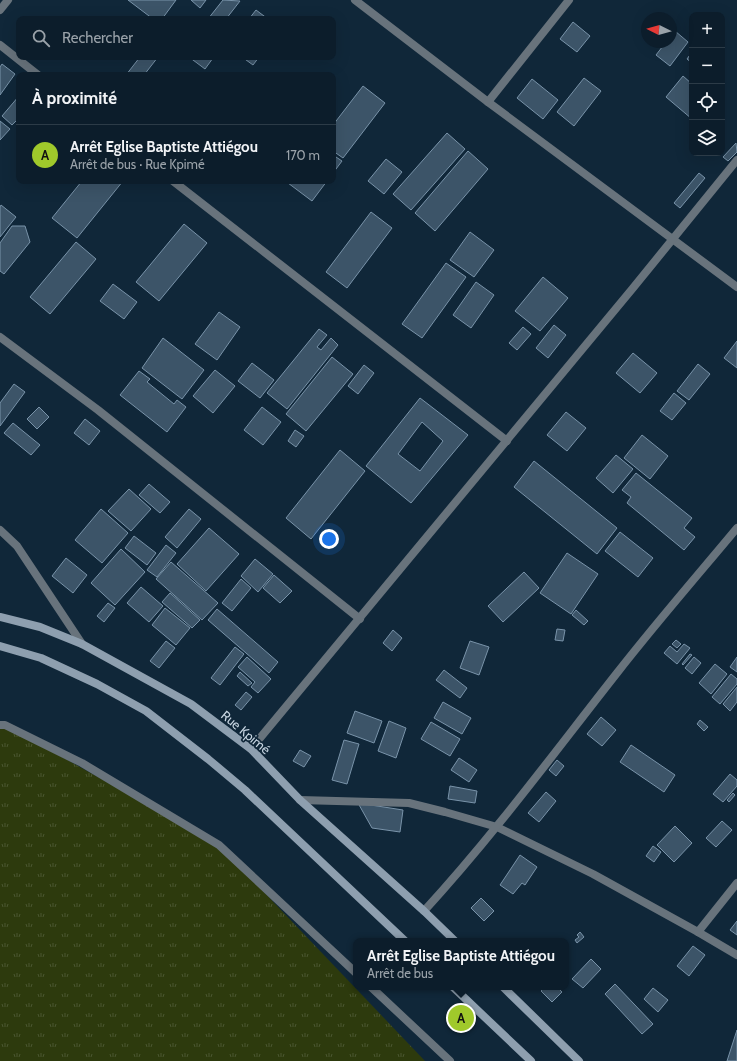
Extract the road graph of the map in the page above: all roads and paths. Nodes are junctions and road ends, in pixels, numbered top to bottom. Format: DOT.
graph roads {
  1 [pos="8,0"];
  2 [pos="355,0"];
  3 [pos="569,0"];
  4 [pos="0,10"];
  5 [pos="0,45"];
  6 [pos="16,58"];
  7 [pos="19,60"];
  8 [pos="34,72"];
  9 [pos="488,102"];
  10 [pos="737,160"];
  11 [pos="177,184"];
  12 [pos="672,238"];
  13 [pos="737,288"];
  14 [pos="0,336"];
  15 [pos="507,441"];
  16 [pos="737,528"];
  17 [pos="0,530"];
  18 [pos="0,617"];
  19 [pos="360,619"];
  20 [pos="82,644"];
  21 [pos="0,646"];
  22 [pos="0,725"];
  23 [pos="251,749"];
  24 [pos="300,800"];
  25 [pos="497,827"];
  26 [pos="737,883"];
  27 [pos="424,911"];
  28 [pos="698,932"];
  29 [pos="402,938"];
  30 [pos="452,938"];
  31 [pos="737,955"];
  32 [pos="353,970"];
  33 [pos="374,990"];
  34 [pos="456,990"];
  35 [pos="506,990"];
  36 [pos="450,1061"];
  37 [pos="531,1061"];
  38 [pos="579,1061"];
  1 -- 4 [label="street"];
  2 -- 9 [label="street"];
  3 -- 9 [label="street"];
  5 -- 6 [label="street"];
  7 -- 8 [label="street"];
  9 -- 12 [label="street"];
  10 -- 12 [label="street"];
  11 -- 15 [label="street"];
  12 -- 13 [label="street"];
  12 -- 15 [label="street"];
  14 -- 19 [label="street"];
  15 -- 19 [label="street"];
  16 -- 25 [label="street"];
  17 -- 20 [label="street"];
  18 -- 20 [label="main road, Rue Kpimé"];
  19 -- 23 [label="street"];
  20 -- 23 [label="main road, Rue Kpimé"];
  21 -- 29 [label="main road"];
  22 -- 32 [label="street"];
  23 -- 24 [label="main road, Rue Kpimé"];
  24 -- 25 [label="street"];
  24 -- 27 [label="main road, Rue Kpimé"];
  25 -- 27 [label="street"];
  25 -- 28 [label="street"];
  26 -- 28 [label="street"];
  27 -- 30 [label="main road, Rue Kpimé"];
  28 -- 31 [label="street"];
  33 -- 36 [label="street"];
  34 -- 37 [label="main road"];
  35 -- 38 [label="main road"];
}
